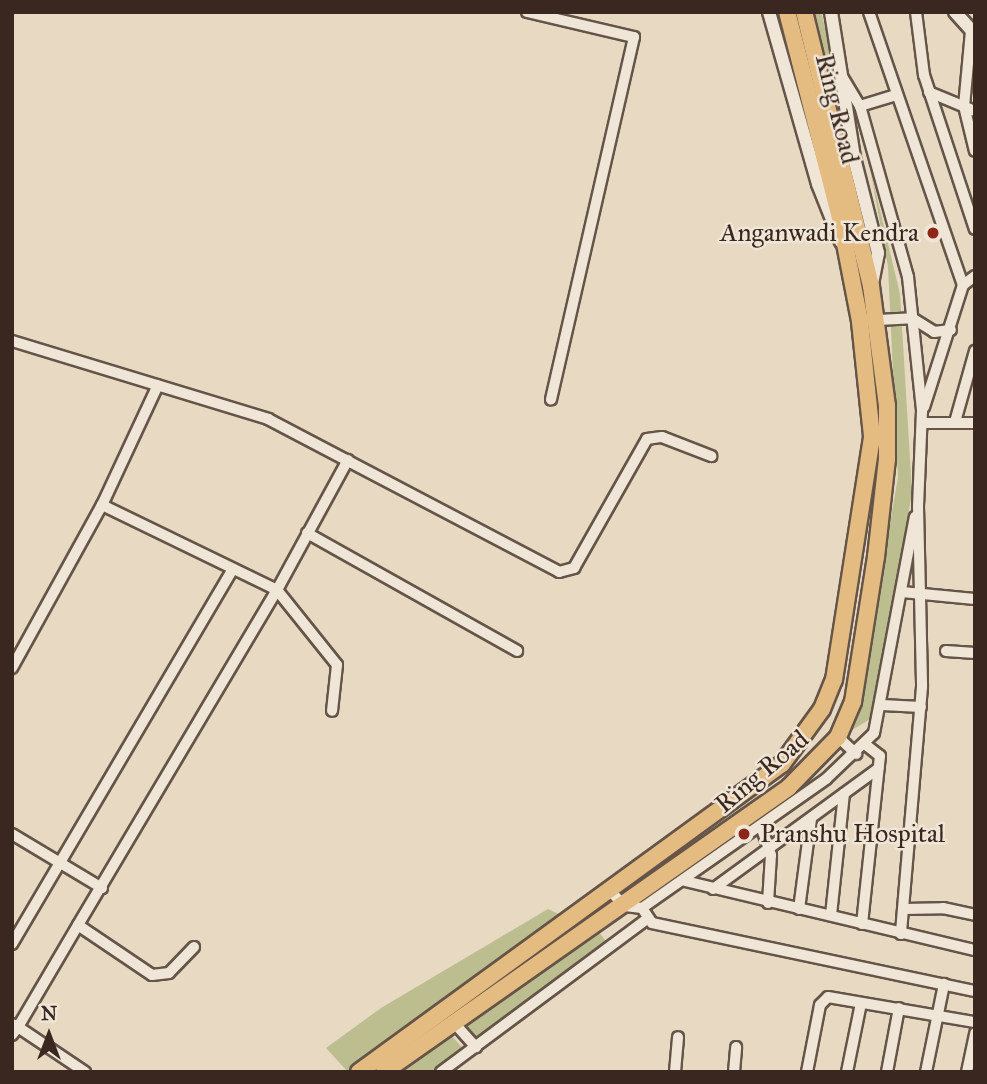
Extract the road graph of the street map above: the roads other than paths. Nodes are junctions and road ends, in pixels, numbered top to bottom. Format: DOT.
graph roads {
  1 [pos="527,12"];
  2 [pos="769,12"];
  3 [pos="787,12"];
  4 [pos="804,12"];
  5 [pos="831,12"];
  6 [pos="869,12"];
  7 [pos="916,12"];
  8 [pos="955,12"];
  9 [pos="973,33"];
  10 [pos="843,78"];
  11 [pos="929,92"];
  12 [pos="897,95"];
  13 [pos="860,106"];
  14 [pos="964,106"];
  15 [pos="975,111"];
  16 [pos="975,151"];
  17 [pos="847,217"];
  18 [pos="975,229"];
  19 [pos="841,243"];
  20 [pos="975,276"];
  21 [pos="963,285"];
  22 [pos="871,286"];
  23 [pos="912,318"];
  24 [pos="878,320"];
  25 [pos="951,330"];
  26 [pos="12,341"];
  27 [pos="975,351"];
  28 [pos="158,385"];
  29 [pos="551,400"];
  30 [pos="922,411"];
  31 [pos="955,422"];
  32 [pos="923,423"];
  33 [pos="975,423"];
  34 [pos="711,456"];
  35 [pos="348,460"];
  36 [pos="102,505"];
  37 [pos="918,507"];
  38 [pos="307,533"];
  39 [pos="232,570"];
  40 [pos="277,590"];
  41 [pos="902,592"];
  42 [pos="922,594"];
  43 [pos="975,599"];
  44 [pos="517,651"];
  45 [pos="946,651"];
  46 [pos="975,653"];
  47 [pos="12,668"];
  48 [pos="882,705"];
  49 [pos="920,707"];
  50 [pos="332,711"];
  51 [pos="838,737"];
  52 [pos="866,745"];
  53 [pos="856,754"];
  54 [pos="879,768"];
  55 [pos="844,794"];
  56 [pos="811,819"];
  57 [pos="761,826"];
  58 [pos="14,836"];
  59 [pos="770,848"];
  60 [pos="61,862"];
  61 [pos="685,881"];
  62 [pos="102,888"];
  63 [pos="713,890"];
  64 [pos="611,892"];
  65 [pos="768,903"];
  66 [pos="625,906"];
  67 [pos="642,908"];
  68 [pos="799,909"];
  69 [pos="904,909"];
  70 [pos="831,915"];
  71 [pos="975,915"];
  72 [pos="648,919"];
  73 [pos="862,923"];
  74 [pos="78,925"];
  75 [pos="901,934"];
  76 [pos="12,944"];
  77 [pos="194,947"];
  78 [pos="975,950"];
  79 [pos="944,984"];
  80 [pos="975,990"];
  81 [pos="861,1003"];
  82 [pos="899,1008"];
  83 [pos="938,1015"];
  84 [pos="975,1022"];
  85 [pos="456,1025"];
  86 [pos="14,1029"];
  87 [pos="975,1033"];
  88 [pos="678,1037"];
  89 [pos="476,1047"];
  90 [pos="736,1047"];
  91 [pos="85,1072"];
  92 [pos="359,1072"];
  93 [pos="384,1072"];
  94 [pos="441,1072"];
  95 [pos="675,1072"];
  96 [pos="734,1072"];
  97 [pos="807,1072"];
  98 [pos="847,1072"];
  99 [pos="887,1072"];
  100 [pos="926,1072"];
  101 [pos="967,1072"];
  1 -- 29 [label="street"];
  2 -- 19 [label="street"];
  3 -- 17 [label="main road, Ring Road"];
  4 -- 17 [label="main road"];
  5 -- 10 [label="street"];
  6 -- 12 [label="street"];
  7 -- 11 [label="street"];
  8 -- 9 [label="street"];
  9 -- 14 [label="street"];
  10 -- 13 [label="street"];
  10 -- 22 [label="street"];
  11 -- 14 [label="street"];
  11 -- 18 [label="street"];
  12 -- 13 [label="street"];
  12 -- 21 [label="street"];
  13 -- 23 [label="street"];
  14 -- 15 [label="street"];
  14 -- 16 [label="street"];
  17 -- 19 [label="main road, Ring Road"];
  17 -- 22 [label="main road, Ring Road"];
  19 -- 64 [label="main road, Ring Road"];
  20 -- 21 [label="street"];
  21 -- 25 [label="street"];
  22 -- 24 [label="main road, Ring Road"];
  23 -- 24 [label="street"];
  23 -- 25 [label="street"];
  23 -- 30 [label="street"];
  24 -- 51 [label="main road, Ring Road"];
  25 -- 30 [label="street"];
  26 -- 28 [label="street"];
  27 -- 31 [label="street"];
  28 -- 35 [label="street"];
  28 -- 36 [label="street"];
  30 -- 32 [label="street"];
  31 -- 32 [label="street"];
  31 -- 33 [label="street"];
  32 -- 37 [label="street"];
  34 -- 35 [label="street"];
  35 -- 38 [label="street"];
  36 -- 39 [label="street"];
  36 -- 47 [label="street"];
  37 -- 41 [label="street"];
  37 -- 42 [label="street"];
  38 -- 40 [label="street"];
  38 -- 44 [label="street"];
  39 -- 40 [label="street"];
  39 -- 60 [label="street"];
  40 -- 50 [label="street"];
  40 -- 62 [label="street"];
  41 -- 42 [label="street"];
  41 -- 48 [label="street"];
  42 -- 43 [label="street"];
  42 -- 49 [label="street"];
  45 -- 46 [label="street"];
  48 -- 49 [label="street"];
  48 -- 52 [label="street"];
  49 -- 69 [label="street"];
  51 -- 53 [label="street"];
  51 -- 66 [label="main road, Ring Road"];
  52 -- 53 [label="street"];
  52 -- 54 [label="street"];
  53 -- 57 [label="street"];
  54 -- 55 [label="street"];
  54 -- 73 [label="street"];
  55 -- 56 [label="street"];
  55 -- 70 [label="street"];
  56 -- 59 [label="street"];
  56 -- 68 [label="street"];
  57 -- 59 [label="street"];
  57 -- 61 [label="street"];
  58 -- 60 [label="street"];
  59 -- 63 [label="street"];
  59 -- 65 [label="street"];
  60 -- 62 [label="street"];
  60 -- 76 [label="street"];
  61 -- 63 [label="street"];
  61 -- 67 [label="street"];
  62 -- 74 [label="street"];
  63 -- 65 [label="street"];
  64 -- 66 [label="street"];
  64 -- 92 [label="main road, Ring Road"];
  65 -- 68 [label="street"];
  66 -- 67 [label="street"];
  66 -- 85 [label="main road, Ring Road"];
  67 -- 72 [label="street"];
  68 -- 70 [label="street"];
  69 -- 71 [label="street"];
  69 -- 75 [label="street"];
  70 -- 73 [label="street"];
  72 -- 79 [label="street"];
  72 -- 89 [label="street"];
  73 -- 75 [label="street"];
  74 -- 77 [label="street"];
  74 -- 86 [label="street"];
  75 -- 78 [label="street"];
  79 -- 80 [label="street"];
  79 -- 83 [label="street"];
  81 -- 82 [label="street"];
  81 -- 97 [label="street"];
  81 -- 98 [label="street"];
  82 -- 83 [label="street"];
  82 -- 99 [label="street"];
  83 -- 84 [label="street"];
  83 -- 100 [label="street"];
  85 -- 89 [label="street"];
  85 -- 93 [label="main road, Ring Road"];
  86 -- 91 [label="street"];
  87 -- 101 [label="street"];
  88 -- 95 [label="street"];
  89 -- 94 [label="street"];
  90 -- 96 [label="street"];
}
